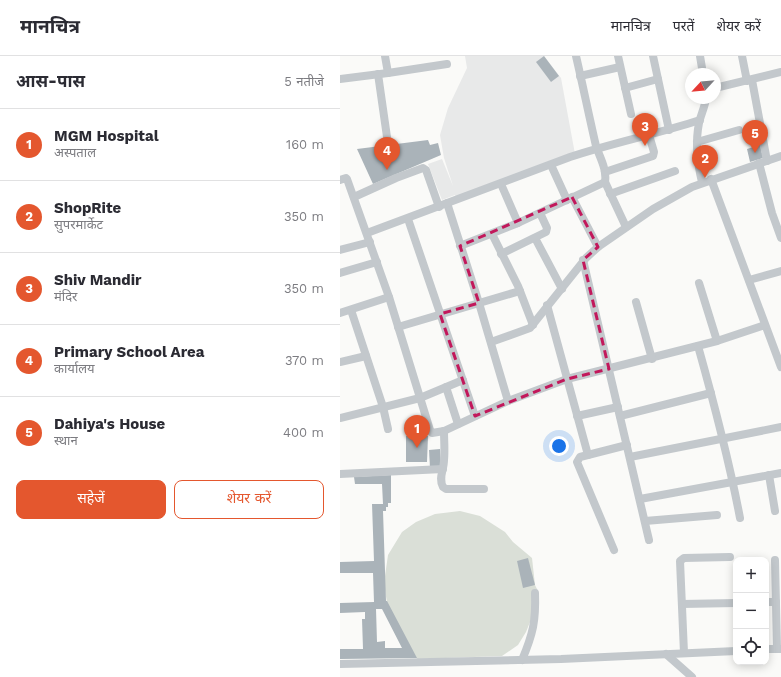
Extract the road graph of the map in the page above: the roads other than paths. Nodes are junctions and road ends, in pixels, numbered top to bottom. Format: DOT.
graph roads {
  1 [pos="385,56"];
  2 [pos="576,56"];
  3 [pos="618,56"];
  4 [pos="653,56"];
  5 [pos="700,56"];
  6 [pos="742,56"];
  7 [pos="447,64"];
  8 [pos="620,67"];
  9 [pos="702,68"];
  10 [pos="781,72"];
  11 [pos="388,73"];
  12 [pos="378,74"];
  13 [pos="580,76"];
  14 [pos="340,79"];
  15 [pos="658,79"];
  16 [pos="749,80"];
  17 [pos="721,87"];
  18 [pos="625,88"];
  19 [pos="704,104"];
  20 [pos="631,114"];
  21 [pos="700,120"];
  22 [pos="669,130"];
  23 [pos="739,130"];
  24 [pos="649,135"];
  25 [pos="697,142"];
  26 [pos="388,144"];
  27 [pos="597,148"];
  28 [pos="781,156"];
  29 [pos="768,161"];
  30 [pos="759,164"];
  31 [pos="551,165"];
  32 [pos="675,171"];
  33 [pos="605,172"];
  34 [pos="711,179"];
  35 [pos="340,180"];
  36 [pos="605,182"];
  37 [pos="702,182"];
  38 [pos="501,184"];
  39 [pos="610,194"];
  40 [pos="354,197"];
  41 [pos="569,199"];
  42 [pos="447,203"];
  43 [pos="438,207"];
  44 [pos="781,209"];
  45 [pos="772,212"];
  46 [pos="540,213"];
  47 [pos="408,219"];
  48 [pos="518,223"];
  49 [pos="626,227"];
  50 [pos="367,233"];
  51 [pos="492,234"];
  52 [pos="535,238"];
  53 [pos="781,238"];
  54 [pos="370,242"];
  55 [pos="460,246"];
  56 [pos="598,247"];
  57 [pos="340,250"];
  58 [pos="501,254"];
  59 [pos="583,260"];
  60 [pos="377,262"];
  61 [pos="781,272"];
  62 [pos="340,273"];
  63 [pos="749,280"];
  64 [pos="699,283"];
  65 [pos="562,289"];
  66 [pos="520,291"];
  67 [pos="389,297"];
  68 [pos="636,302"];
  69 [pos="479,303"];
  70 [pos="547,305"];
  71 [pos="351,310"];
  72 [pos="340,313"];
  73 [pos="440,314"];
  74 [pos="533,325"];
  75 [pos="765,325"];
  76 [pos="398,327"];
  77 [pos="717,341"];
  78 [pos="491,342"];
  79 [pos="698,346"];
  80 [pos="366,356"];
  81 [pos="652,359"];
  82 [pos="340,362"];
  83 [pos="781,367"];
  84 [pos="609,369"];
  85 [pos="567,379"];
  86 [pos="462,380"];
  87 [pos="446,386"];
  88 [pos="711,393"];
  89 [pos="420,398"];
  90 [pos="508,401"];
  91 [pos="383,407"];
  92 [pos="618,407"];
  93 [pos="475,416"];
  94 [pos="577,416"];
  95 [pos="620,416"];
  96 [pos="340,418"];
  97 [pos="458,424"];
  98 [pos="781,427"];
  99 [pos="388,429"];
  100 [pos="444,431"];
  101 [pos="722,439"];
  102 [pos="627,444"];
  103 [pos="588,455"];
  104 [pos="630,457"];
  105 [pos="443,469"];
  106 [pos="781,473"];
  107 [pos="340,474"];
  108 [pos="769,475"];
  109 [pos="733,482"];
  110 [pos="484,489"];
  111 [pos="640,499"];
  112 [pos="775,511"];
  113 [pos="717,515"];
  114 [pos="740,518"];
  115 [pos="645,521"];
  116 [pos="649,540"];
  117 [pos="614,550"];
  118 [pos="730,556"];
  119 [pos="775,560"];
  120 [pos="535,593"];
  121 [pos="769,602"];
  122 [pos="776,602"];
  123 [pos="733,603"];
  124 [pos="682,604"];
  125 [pos="779,649"];
  126 [pos="733,651"];
  127 [pos="684,653"];
  128 [pos="666,654"];
  129 [pos="522,660"];
  130 [pos="340,664"];
  131 [pos="692,677"];
  1 -- 11 [label="street"];
  2 -- 13 [label="street"];
  3 -- 8 [label="street"];
  4 -- 15 [label="street"];
  5 -- 9 [label="street"];
  6 -- 16 [label="street"];
  7 -- 11 [label="street"];
  8 -- 13 [label="street"];
  8 -- 18 [label="street"];
  10 -- 16 [label="street"];
  11 -- 12 [label="street"];
  12 -- 14 [label="street"];
  12 -- 26 [label="street"];
  13 -- 27 [label="street"];
  15 -- 18 [label="street"];
  15 -- 22 [label="street"];
  16 -- 17 [label="street"];
  16 -- 29 [label="street"];
  18 -- 20 [label="street"];
  19 -- 21 [label="street"];
  21 -- 22 [label="street"];
  21 -- 25 [label="street"];
  22 -- 24 [label="street"];
  23 -- 25 [label="street"];
  24 -- 27 [label="street"];
  24 -- 33 [label="street"];
  25 -- 37 [label="street"];
  27 -- 31 [label="street"];
  27 -- 33 [label="street"];
  28 -- 29 [label="street"];
  29 -- 30 [label="street"];
  30 -- 34 [label="street"];
  30 -- 45 [label="street"];
  31 -- 38 [label="street"];
  31 -- 41 [label="street"];
  32 -- 39 [label="street"];
  33 -- 36 [label="street"];
  34 -- 37 [label="street"];
  34 -- 63 [label="street"];
  35 -- 40 [label="street"];
  36 -- 39 [label="street"];
  36 -- 41 [label="street"];
  37 -- 49 [label="street"];
  38 -- 42 [label="street"];
  38 -- 48 [label="street"];
  39 -- 49 [label="street"];
  40 -- 43 [label="street"];
  40 -- 50 [label="street"];
  41 -- 46 [label="street"];
  41 -- 56 [label="street"];
  42 -- 43 [label="street"];
  42 -- 55 [label="street"];
  43 -- 47 [label="street"];
  44 -- 45 [label="street"];
  45 -- 53 [label="street"];
  46 -- 48 [label="street"];
  46 -- 52 [label="street"];
  47 -- 50 [label="street"];
  47 -- 73 [label="street"];
  48 -- 51 [label="street"];
  49 -- 56 [label="street"];
  50 -- 54 [label="street"];
  51 -- 55 [label="street"];
  51 -- 58 [label="street"];
  52 -- 58 [label="street"];
  52 -- 65 [label="street"];
  54 -- 57 [label="street"];
  54 -- 60 [label="street"];
  55 -- 69 [label="street"];
  56 -- 59 [label="street"];
  58 -- 66 [label="street"];
  59 -- 65 [label="street"];
  59 -- 84 [label="street"];
  60 -- 62 [label="street"];
  60 -- 67 [label="street"];
  61 -- 63 [label="street"];
  63 -- 75 [label="street"];
  64 -- 77 [label="street"];
  65 -- 70 [label="street"];
  66 -- 69 [label="street"];
  66 -- 74 [label="street"];
  67 -- 71 [label="street"];
  67 -- 76 [label="street"];
  68 -- 81 [label="street"];
  69 -- 73 [label="street"];
  69 -- 78 [label="street"];
  70 -- 74 [label="street"];
  70 -- 85 [label="street"];
  71 -- 72 [label="street"];
  71 -- 80 [label="street"];
  73 -- 76 [label="street"];
  73 -- 86 [label="street"];
  74 -- 78 [label="street"];
  75 -- 77 [label="street"];
  75 -- 83 [label="street"];
  76 -- 89 [label="street"];
  77 -- 79 [label="street"];
  78 -- 90 [label="street"];
  79 -- 81 [label="street"];
  79 -- 88 [label="street"];
  80 -- 82 [label="street"];
  80 -- 91 [label="street"];
  81 -- 84 [label="street"];
  84 -- 85 [label="street"];
  84 -- 92 [label="street"];
  85 -- 90 [label="street"];
  85 -- 94 [label="street"];
  86 -- 87 [label="street"];
  86 -- 93 [label="street"];
  87 -- 89 [label="street"];
  87 -- 97 [label="street"];
  88 -- 95 [label="street"];
  88 -- 101 [label="street"];
  89 -- 91 [label="street"];
  89 -- 100 [label="street"];
  90 -- 93 [label="street"];
  91 -- 96 [label="street"];
  91 -- 99 [label="street"];
  92 -- 94 [label="street"];
  92 -- 95 [label="street"];
  93 -- 97 [label="street"];
  94 -- 103 [label="street"];
  95 -- 102 [label="street"];
  97 -- 100 [label="street"];
  98 -- 101 [label="street"];
  100 -- 105 [label="street"];
  101 -- 104 [label="street"];
  101 -- 109 [label="street"];
  102 -- 103 [label="street"];
  102 -- 104 [label="street"];
  103 -- 117 [label="street"];
  104 -- 111 [label="street"];
  105 -- 107 [label="street"];
  105 -- 110 [label="street"];
  106 -- 108 [label="street"];
  108 -- 109 [label="street"];
  108 -- 112 [label="street"];
  109 -- 111 [label="street"];
  109 -- 114 [label="street"];
  111 -- 115 [label="street"];
  113 -- 115 [label="street"];
  115 -- 116 [label="street"];
  118 -- 124 [label="street"];
  119 -- 122 [label="street"];
  120 -- 129 [label="street"];
  121 -- 122 [label="street"];
  122 -- 125 [label="street"];
  123 -- 124 [label="street"];
  124 -- 127 [label="street"];
  126 -- 127 [label="street"];
  127 -- 128 [label="street"];
  128 -- 129 [label="street"];
  128 -- 131 [label="street"];
  129 -- 130 [label="street"];
}
